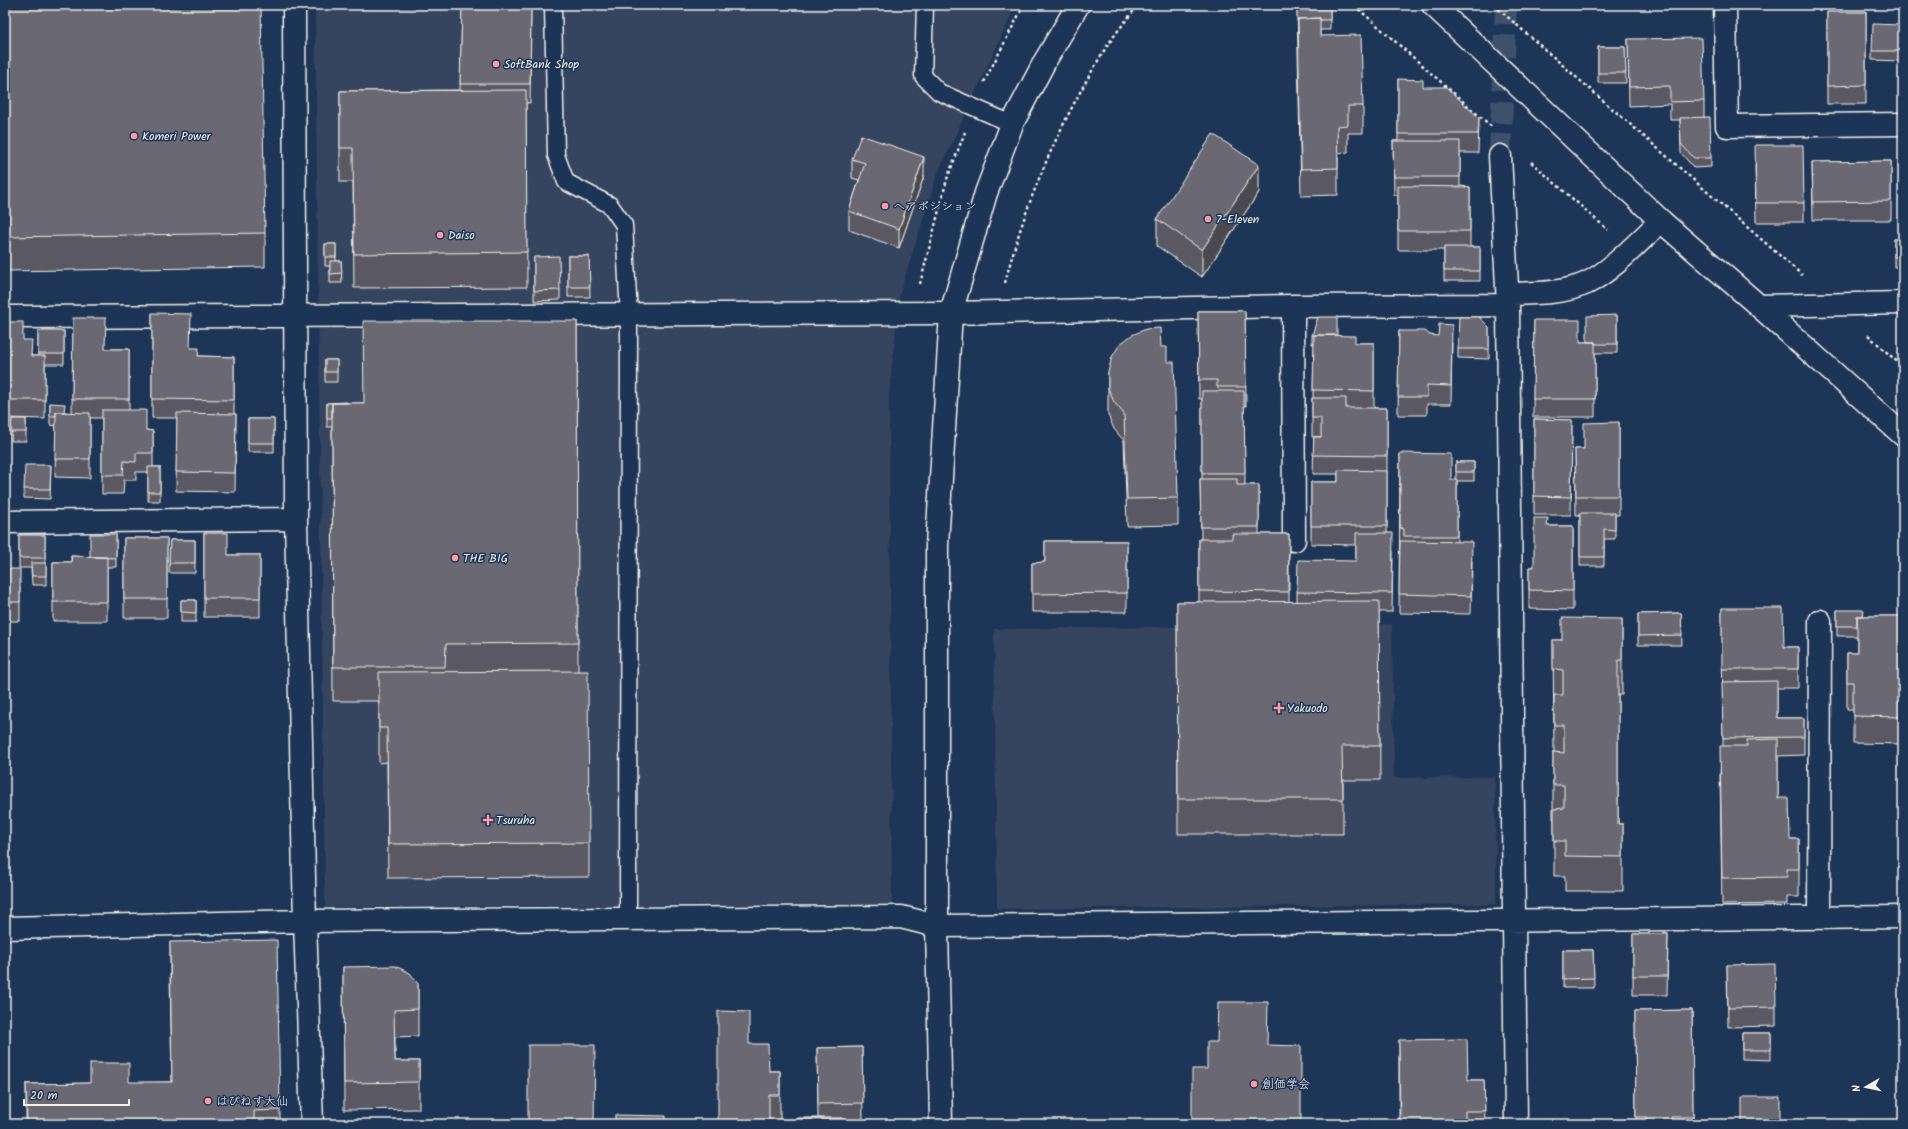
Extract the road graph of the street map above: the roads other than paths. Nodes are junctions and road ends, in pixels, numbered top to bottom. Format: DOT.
graph roads {
  1 [pos="294,5"];
  2 [pos="553,5"];
  3 [pos="925,5"];
  4 [pos="1078,5"];
  5 [pos="1433,5"];
  6 [pos="1725,5"];
  7 [pos="1012,124"];
  8 [pos="1903,124"];
  9 [pos="1500,156"];
  10 [pos="1661,221"];
  11 [pos="1508,299"];
  12 [pos="1903,303"];
  13 [pos="1293,306"];
  14 [pos="1759,306"];
  15 [pos="951,313"];
  16 [pos="628,315"];
  17 [pos="296,316"];
  18 [pos="5,317"];
  19 [pos="1903,435"];
  20 [pos="296,519"];
  21 [pos="5,522"];
  22 [pos="1294,540"];
  23 [pos="1820,621"];
  24 [pos="1903,917"];
  25 [pos="1819,918"];
  26 [pos="628,919"];
  27 [pos="305,921"];
  28 [pos="1515,921"];
  29 [pos="937,926"];
  30 [pos="5,928"];
  31 [pos="312,1124"];
  32 [pos="941,1124"];
  33 [pos="1516,1124"];
  1 -- 17 [label="street"];
  2 -- 16 [label="lane"];
  3 -- 7 [label="lane"];
  4 -- 7 [label="street"];
  5 -- 10 [label="street"];
  6 -- 8 [label="street"];
  7 -- 15 [label="street"];
  9 -- 11 [label="street"];
  10 -- 11 [label="street"];
  10 -- 14 [label="street"];
  11 -- 13 [label="street"];
  11 -- 28 [label="street"];
  12 -- 14 [label="street"];
  13 -- 15 [label="street"];
  13 -- 22 [label="street"];
  14 -- 19 [label="street"];
  15 -- 16 [label="street"];
  15 -- 29 [label="street"];
  16 -- 17 [label="street"];
  16 -- 26 [label="lane"];
  17 -- 18 [label="street"];
  17 -- 20 [label="street"];
  20 -- 21 [label="street"];
  20 -- 27 [label="street"];
  23 -- 25 [label="street"];
  24 -- 25 [label="street"];
  25 -- 28 [label="street"];
  26 -- 27 [label="street"];
  26 -- 29 [label="street"];
  27 -- 30 [label="street"];
  27 -- 31 [label="street"];
  28 -- 29 [label="street"];
  28 -- 33 [label="street"];
  29 -- 32 [label="street"];
}
